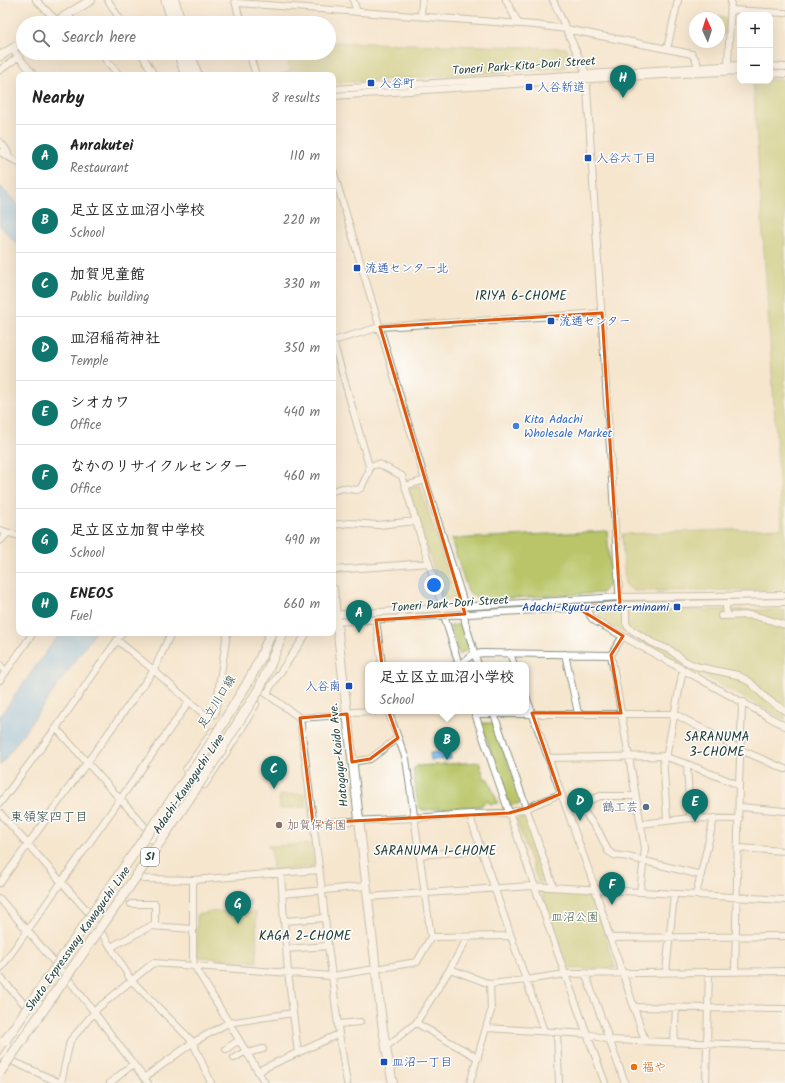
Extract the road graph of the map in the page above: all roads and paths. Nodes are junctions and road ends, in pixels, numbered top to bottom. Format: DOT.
graph roads {
  1 [pos="36,0"];
  2 [pos="91,0"];
  3 [pos="108,0"];
  4 [pos="162,0"];
  5 [pos="166,0"];
  6 [pos="174,0"];
  7 [pos="178,0"];
  8 [pos="303,0"];
  9 [pos="353,0"];
  10 [pos="422,0"];
  11 [pos="506,0"];
  12 [pos="553,0"];
  13 [pos="678,0"];
  14 [pos="731,0"];
  15 [pos="235,2"];
  16 [pos="305,7"];
  17 [pos="731,10"];
  18 [pos="357,12"];
  19 [pos="785,13"];
  20 [pos="67,15"];
  21 [pos="50,16"];
  22 [pos="118,16"];
  23 [pos="167,16"];
  24 [pos="172,16"];
  25 [pos="179,16"];
  26 [pos="183,16"];
  27 [pos="239,16"];
  28 [pos="421,16"];
  29 [pos="518,23"];
  30 [pos="566,29"];
  31 [pos="16,46"];
  32 [pos="12,49"];
  33 [pos="667,49"];
  34 [pos="16,54"];
  35 [pos="0,56"];
  36 [pos="16,58"];
  37 [pos="21,60"];
  38 [pos="106,60"];
  39 [pos="145,60"];
  40 [pos="180,60"];
  41 [pos="185,60"];
  42 [pos="192,60"];
  43 [pos="196,60"];
  44 [pos="251,60"];
  45 [pos="728,65"];
  46 [pos="737,65"];
  47 [pos="697,66"];
  48 [pos="773,66"];
  49 [pos="785,67"];
  50 [pos="0,70"];
  51 [pos="737,71"];
  52 [pos="31,72"];
  53 [pos="116,72"];
  54 [pos="152,72"];
  55 [pos="184,72"];
  56 [pos="189,72"];
  57 [pos="195,72"];
  58 [pos="200,72"];
  59 [pos="255,72"];
  60 [pos="773,73"];
  61 [pos="785,74"];
  62 [pos="586,77"];
  63 [pos="336,89"];
  64 [pos="336,96"];
  65 [pos="0,142"];
  66 [pos="0,152"];
  67 [pos="9,157"];
  68 [pos="16,161"];
  69 [pos="336,180"];
  70 [pos="602,313"];
  71 [pos="380,328"];
  72 [pos="336,340"];
  73 [pos="336,351"];
  74 [pos="369,466"];
  75 [pos="425,480"];
  76 [pos="405,486"];
  77 [pos="336,490"];
  78 [pos="416,521"];
  79 [pos="336,525"];
  80 [pos="0,530"];
  81 [pos="8,533"];
  82 [pos="16,535"];
  83 [pos="0,541"];
  84 [pos="429,563"];
  85 [pos="336,570"];
  86 [pos="785,595"];
  87 [pos="619,598"];
  88 [pos="785,602"];
  89 [pos="620,605"];
  90 [pos="589,606"];
  91 [pos="464,607"];
  92 [pos="726,607"];
  93 [pos="443,609"];
  94 [pos="626,609"];
  95 [pos="464,614"];
  96 [pos="444,616"];
  97 [pos="336,619"];
  98 [pos="336,619"];
  99 [pos="376,620"];
  100 [pos="785,625"];
  101 [pos="336,634"];
  102 [pos="31,636"];
  103 [pos="120,636"];
  104 [pos="170,636"];
  105 [pos="227,636"];
  106 [pos="266,636"];
  107 [pos="270,636"];
  108 [pos="282,636"];
  109 [pos="286,636"];
  110 [pos="305,636"];
  111 [pos="623,636"];
  112 [pos="117,640"];
  113 [pos="510,653"];
  114 [pos="475,654"];
  115 [pos="565,654"];
  116 [pos="611,656"];
  117 [pos="382,662"];
  118 [pos="457,662"];
  119 [pos="463,662"];
  120 [pos="477,662"];
  121 [pos="513,662"];
  122 [pos="0,665"];
  123 [pos="685,666"];
  124 [pos="154,670"];
  125 [pos="6,672"];
  126 [pos="0,680"];
  127 [pos="264,693"];
  128 [pos="189,702"];
  129 [pos="744,702"];
  130 [pos="529,704"];
  131 [pos="365,711"];
  132 [pos="781,711"];
  133 [pos="529,713"];
  134 [pos="532,713"];
  135 [pos="578,713"];
  136 [pos="621,713"];
  137 [pos="347,714"];
  138 [pos="389,714"];
  139 [pos="475,714"];
  140 [pos="494,714"];
  141 [pos="675,714"];
  142 [pos="300,718"];
  143 [pos="785,726"];
  144 [pos="56,728"];
  145 [pos="398,738"];
  146 [pos="740,750"];
  147 [pos="629,756"];
  148 [pos="665,757"];
  149 [pos="548,758"];
  150 [pos="87,762"];
  151 [pos="352,762"];
  152 [pos="687,764"];
  153 [pos="785,769"];
  154 [pos="180,780"];
  155 [pos="739,785"];
  156 [pos="198,792"];
  157 [pos="560,794"];
  158 [pos="635,796"];
  159 [pos="120,799"];
  160 [pos="0,804"];
  161 [pos="579,805"];
  162 [pos="739,807"];
  163 [pos="527,808"];
  164 [pos="567,810"];
  165 [pos="785,811"];
  166 [pos="0,813"];
  167 [pos="510,813"];
  168 [pos="469,814"];
  169 [pos="414,818"];
  170 [pos="690,818"];
  171 [pos="714,818"];
  172 [pos="739,819"];
  173 [pos="667,820"];
  174 [pos="359,821"];
  175 [pos="313,823"];
  176 [pos="641,824"];
  177 [pos="151,836"];
  178 [pos="28,845"];
  179 [pos="738,848"];
  180 [pos="481,850"];
  181 [pos="785,851"];
  182 [pos="419,855"];
  183 [pos="643,860"];
  184 [pos="319,870"];
  185 [pos="281,873"];
  186 [pos="701,875"];
  187 [pos="140,876"];
  188 [pos="193,880"];
  189 [pos="0,882"];
  190 [pos="61,882"];
  191 [pos="366,886"];
  192 [pos="535,886"];
  193 [pos="553,886"];
  194 [pos="495,888"];
  195 [pos="594,889"];
  196 [pos="322,891"];
  197 [pos="640,892"];
  198 [pos="425,893"];
  199 [pos="283,894"];
  200 [pos="674,894"];
  201 [pos="696,895"];
  202 [pos="368,897"];
  203 [pos="737,897"];
  204 [pos="0,899"];
  205 [pos="785,900"];
  206 [pos="131,904"];
  207 [pos="89,913"];
  208 [pos="325,918"];
  209 [pos="284,921"];
  210 [pos="155,926"];
  211 [pos="192,929"];
  212 [pos="27,930"];
  213 [pos="100,933"];
  214 [pos="511,936"];
  215 [pos="736,936"];
  216 [pos="785,936"];
  217 [pos="431,937"];
  218 [pos="468,937"];
  219 [pos="670,937"];
  220 [pos="610,938"];
  221 [pos="328,946"];
  222 [pos="111,947"];
  223 [pos="286,949"];
  224 [pos="54,963"];
  225 [pos="194,965"];
  226 [pos="376,968"];
  227 [pos="0,969"];
  228 [pos="450,969"];
  229 [pos="288,972"];
  230 [pos="666,972"];
  231 [pos="709,972"];
  232 [pos="735,972"];
  233 [pos="785,972"];
  234 [pos="585,973"];
  235 [pos="622,973"];
  236 [pos="565,974"];
  237 [pos="332,976"];
  238 [pos="0,977"];
  239 [pos="68,979"];
  240 [pos="131,980"];
  241 [pos="526,980"];
  242 [pos="490,984"];
  243 [pos="25,1005"];
  244 [pos="633,1007"];
  245 [pos="676,1008"];
  246 [pos="708,1008"];
  247 [pos="785,1009"];
  248 [pos="94,1012"];
  249 [pos="293,1013"];
  250 [pos="360,1022"];
  251 [pos="228,1023"];
  252 [pos="416,1023"];
  253 [pos="338,1024"];
  254 [pos="486,1028"];
  255 [pos="544,1031"];
  256 [pos="557,1032"];
  257 [pos="339,1034"];
  258 [pos="588,1034"];
  259 [pos="239,1040"];
  260 [pos="609,1040"];
  261 [pos="645,1041"];
  262 [pos="674,1042"];
  263 [pos="2,1043"];
  264 [pos="192,1043"];
  265 [pos="707,1043"];
  266 [pos="785,1046"];
  267 [pos="386,1047"];
  268 [pos="226,1049"];
  269 [pos="263,1049"];
  270 [pos="246,1052"];
  271 [pos="298,1053"];
  272 [pos="234,1058"];
  273 [pos="478,1058"];
  274 [pos="12,1061"];
  275 [pos="0,1063"];
  276 [pos="133,1064"];
  277 [pos="258,1071"];
  278 [pos="0,1072"];
  279 [pos="0,1078"];
  280 [pos="146,1081"];
  281 [pos="61,1083"];
  282 [pos="110,1083"];
  283 [pos="211,1083"];
  284 [pos="265,1083"];
  285 [pos="347,1083"];
  286 [pos="393,1083"];
  287 [pos="470,1083"];
  288 [pos="559,1083"];
  289 [pos="605,1083"];
  290 [pos="625,1083"];
  291 [pos="706,1083"];
  1 -- 21 [label="street"];
  2 -- 20 [label="main road"];
  3 -- 22 [label="street"];
  4 -- 23 [label="main road"];
  5 -- 24 [label="highway"];
  6 -- 25 [label="highway"];
  7 -- 26 [label="main road"];
  8 -- 16 [label="street"];
  9 -- 18 [label="street"];
  10 -- 28 [label="street"];
  11 -- 29 [label="street"];
  12 -- 30 [label="street"];
  13 -- 33 [label="street"];
  14 -- 17 [label="street"];
  15 -- 16 [label="street"];
  15 -- 27 [label="street"];
  16 -- 18 [label="street"];
  17 -- 19 [label="street"];
  17 -- 45 [label="street"];
  18 -- 28 [label="street"];
  28 -- 29 [label="street"];
  29 -- 30 [label="street"];
  30 -- 33 [label="street"];
  30 -- 62 [label="street"];
  31 -- 32 [label="main road"];
  32 -- 34 [label="street"];
  32 -- 35 [label="main road"];
  33 -- 47 [label="street"];
  36 -- 50 [label="street"];
  37 -- 52 [label="street"];
  38 -- 53 [label="street"];
  39 -- 54 [label="street"];
  40 -- 55 [label="main road"];
  41 -- 56 [label="highway"];
  42 -- 57 [label="highway"];
  43 -- 58 [label="main road"];
  44 -- 59 [label="street"];
  45 -- 46 [label="street, Toneri Park-Kita-Dori Street"];
  45 -- 47 [label="street, Toneri Park-Kita-Dori Street"];
  47 -- 62 [label="street, Toneri Park-Kita-Dori Street"];
  48 -- 49 [label="street"];
  51 -- 62 [label="street, Toneri Park-Kita-Dori Street"];
  60 -- 61 [label="street"];
  62 -- 63 [label="street, Toneri Park-Kita-Dori Street"];
  62 -- 64 [label="street, Toneri Park-Kita-Dori Street"];
  62 -- 70 [label="street"];
  65 -- 67 [label="street"];
  66 -- 67 [label="street"];
  67 -- 68 [label="street"];
  69 -- 71 [label="street"];
  70 -- 71 [label="street"];
  70 -- 87 [label="street"];
  71 -- 72 [label="street"];
  71 -- 75 [label="street"];
  73 -- 74 [label="street"];
  74 -- 76 [label="street"];
  74 -- 77 [label="street"];
  75 -- 76 [label="street"];
  75 -- 91 [label="street"];
  76 -- 78 [label="street"];
  78 -- 79 [label="street"];
  78 -- 84 [label="street"];
  80 -- 81 [label="street"];
  81 -- 82 [label="street"];
  81 -- 83 [label="street"];
  84 -- 85 [label="street"];
  84 -- 93 [label="street"];
  86 -- 87 [label="street, Toneri Park-Dori Street"];
  87 -- 89 [label="street"];
  87 -- 91 [label="street, Toneri Park-Dori Street"];
  88 -- 89 [label="street, Toneri Park-Dori Street"];
  89 -- 90 [label="street, Toneri Park-Dori Street"];
  90 -- 95 [label="street, Toneri Park-Dori Street"];
  90 -- 111 [label="street"];
  91 -- 93 [label="street, Toneri Park-Dori Street"];
  91 -- 95 [label="street"];
  92 -- 100 [label="street"];
  93 -- 97 [label="street, Toneri Park-Dori Street"];
  94 -- 123 [label="street"];
  95 -- 96 [label="street, Toneri Park-Dori Street"];
  95 -- 114 [label="street"];
  96 -- 99 [label="street, Toneri Park-Dori Street"];
  96 -- 118 [label="street"];
  98 -- 99 [label="street, Toneri Park-Dori Street"];
  99 -- 117 [label="street"];
  101 -- 137 [label="main road, Hatogaya-Kaido Ave."];
  102 -- 125 [label="street"];
  103 -- 112 [label="street"];
  104 -- 124 [label="street"];
  105 -- 128 [label="street"];
  106 -- 154 [label="main road, 足立川口線"];
  107 -- 263 [label="highway, Shuto Expressway Kawaguchi Line / S1, bridge"];
  108 -- 278 [label="highway, Shuto Expressway Kawaguchi Line / S1, bridge"];
  109 -- 127 [label="main road, Adachi-Kawaguchi Line"];
  110 -- 127 [label="street"];
  111 -- 116 [label="street"];
  111 -- 123 [label="street"];
  112 -- 124 [label="street"];
  112 -- 144 [label="street"];
  113 -- 114 [label="street"];
  113 -- 115 [label="street"];
  113 -- 121 [label="street"];
  114 -- 119 [label="street"];
  114 -- 120 [label="street"];
  115 -- 116 [label="street"];
  115 -- 135 [label="street"];
  116 -- 136 [label="street"];
  122 -- 125 [label="street"];
  123 -- 129 [label="street"];
  123 -- 132 [label="street"];
  123 -- 141 [label="street"];
  124 -- 128 [label="street"];
  124 -- 150 [label="street"];
  125 -- 126 [label="street"];
  127 -- 142 [label="street"];
  127 -- 156 [label="main road, Adachi-Kawaguchi Line"];
  128 -- 159 [label="street"];
  129 -- 143 [label="street"];
  129 -- 146 [label="street"];
  130 -- 134 [label="street"];
  131 -- 137 [label="street"];
  133 -- 134 [label="street"];
  134 -- 135 [label="street"];
  134 -- 149 [label="street"];
  135 -- 136 [label="street"];
  136 -- 141 [label="street"];
  136 -- 147 [label="street"];
  137 -- 142 [label="street"];
  137 -- 151 [label="main road, Hatogaya-Kaido Ave."];
  138 -- 145 [label="street"];
  139 -- 167 [label="street"];
  140 -- 163 [label="street"];
  141 -- 146 [label="street"];
  141 -- 148 [label="street"];
  142 -- 175 [label="street"];
  144 -- 150 [label="street"];
  144 -- 160 [label="street"];
  145 -- 151 [label="street"];
  145 -- 169 [label="street"];
  146 -- 153 [label="street"];
  146 -- 155 [label="street"];
  147 -- 148 [label="street"];
  147 -- 149 [label="street"];
  147 -- 158 [label="street"];
  148 -- 152 [label="street"];
  148 -- 173 [label="street"];
  149 -- 157 [label="street"];
  150 -- 159 [label="street"];
  150 -- 178 [label="street"];
  151 -- 174 [label="main road, Hatogaya-Kaido Ave."];
  152 -- 155 [label="street"];
  152 -- 170 [label="street"];
  154 -- 177 [label="highway, S1"];
  155 -- 162 [label="street"];
  156 -- 177 [label="highway"];
  156 -- 187 [label="main road, Adachi-Kawaguchi Line"];
  157 -- 163 [label="street"];
  157 -- 164 [label="street"];
  158 -- 161 [label="street"];
  158 -- 176 [label="street"];
  159 -- 177 [label="street"];
  159 -- 190 [label="street"];
  161 -- 164 [label="street"];
  161 -- 183 [label="street"];
  162 -- 165 [label="street"];
  162 -- 172 [label="street"];
  163 -- 167 [label="street"];
  163 -- 193 [label="street"];
  164 -- 195 [label="street"];
  166 -- 178 [label="street"];
  167 -- 168 [label="street"];
  167 -- 192 [label="street"];
  168 -- 169 [label="street"];
  168 -- 180 [label="street"];
  169 -- 174 [label="street"];
  169 -- 182 [label="street"];
  170 -- 171 [label="street"];
  170 -- 173 [label="street"];
  171 -- 172 [label="street"];
  171 -- 186 [label="street"];
  172 -- 179 [label="street"];
  173 -- 176 [label="street"];
  174 -- 175 [label="street"];
  174 -- 191 [label="main road, Hatogaya-Kaido Ave."];
  175 -- 184 [label="street"];
  176 -- 183 [label="street"];
  177 -- 207 [label="main road, Adachi-Kawaguchi Line"];
  177 -- 263 [label="highway, S1, bridge"];
  177 -- 275 [label="highway"];
  178 -- 189 [label="street"];
  178 -- 190 [label="street"];
  179 -- 181 [label="street"];
  179 -- 203 [label="street"];
  180 -- 182 [label="street"];
  180 -- 194 [label="street"];
  182 -- 198 [label="street"];
  183 -- 186 [label="street"];
  183 -- 197 [label="street"];
  184 -- 185 [label="street"];
  184 -- 196 [label="street"];
  185 -- 188 [label="street"];
  185 -- 199 [label="street"];
  186 -- 201 [label="street"];
  187 -- 188 [label="street"];
  187 -- 213 [label="main road, Adachi-Kawaguchi Line"];
  188 -- 211 [label="street"];
  190 -- 207 [label="street"];
  190 -- 212 [label="street"];
  191 -- 196 [label="street"];
  191 -- 202 [label="main road, Hatogaya-Kaido Ave."];
  192 -- 193 [label="street"];
  192 -- 194 [label="street"];
  192 -- 236 [label="street"];
  193 -- 195 [label="street"];
  194 -- 198 [label="street"];
  194 -- 214 [label="street"];
  195 -- 197 [label="street"];
  195 -- 220 [label="street"];
  196 -- 199 [label="street"];
  196 -- 208 [label="street"];
  197 -- 200 [label="street"];
  198 -- 202 [label="street"];
  198 -- 217 [label="street"];
  199 -- 209 [label="street"];
  200 -- 201 [label="street"];
  200 -- 219 [label="street"];
  201 -- 203 [label="street"];
  202 -- 226 [label="main road, Hatogaya-Kaido Ave."];
  203 -- 205 [label="street"];
  203 -- 215 [label="street"];
  204 -- 212 [label="street"];
  206 -- 210 [label="street"];
  207 -- 224 [label="main road, Adachi-Kawaguchi Line"];
  208 -- 209 [label="street"];
  208 -- 221 [label="street"];
  209 -- 223 [label="street"];
  210 -- 211 [label="street"];
  210 -- 222 [label="street"];
  211 -- 225 [label="street"];
  212 -- 224 [label="street"];
  212 -- 227 [label="street"];
  213 -- 222 [label="street"];
  213 -- 239 [label="main road, Adachi-Kawaguchi Line"];
  214 -- 218 [label="street"];
  214 -- 241 [label="street"];
  215 -- 216 [label="street"];
  215 -- 219 [label="street"];
  215 -- 232 [label="street"];
  217 -- 218 [label="street"];
  217 -- 226 [label="street"];
  218 -- 228 [label="street"];
  219 -- 220 [label="street"];
  219 -- 230 [label="street"];
  220 -- 235 [label="street"];
  221 -- 223 [label="street"];
  221 -- 237 [label="street"];
  222 -- 240 [label="street"];
  223 -- 229 [label="street"];
  224 -- 239 [label="street"];
  224 -- 243 [label="main road, Adachi-Kawaguchi Line"];
  225 -- 229 [label="street"];
  225 -- 240 [label="street"];
  225 -- 251 [label="street"];
  226 -- 237 [label="street"];
  226 -- 267 [label="main road, Hatogaya-Kaido Ave."];
  228 -- 242 [label="street"];
  228 -- 252 [label="street"];
  229 -- 237 [label="street"];
  229 -- 249 [label="street"];
  230 -- 231 [label="street"];
  230 -- 235 [label="street"];
  231 -- 232 [label="street"];
  231 -- 246 [label="street"];
  232 -- 233 [label="street"];
  234 -- 235 [label="street"];
  234 -- 236 [label="street"];
  234 -- 260 [label="street"];
  235 -- 244 [label="street"];
  236 -- 241 [label="street"];
  236 -- 258 [label="street"];
  237 -- 253 [label="street"];
  238 -- 243 [label="street"];
  239 -- 248 [label="street"];
  239 -- 274 [label="main road, Adachi-Kawaguchi Line"];
  240 -- 248 [label="street"];
  240 -- 264 [label="street"];
  241 -- 242 [label="street"];
  241 -- 255 [label="street"];
  242 -- 254 [label="street"];
  243 -- 263 [label="main road, Adachi-Kawaguchi Line"];
  244 -- 245 [label="street"];
  244 -- 261 [label="street"];
  245 -- 246 [label="street"];
  245 -- 262 [label="street"];
  246 -- 247 [label="street"];
  246 -- 265 [label="street"];
  248 -- 276 [label="street"];
  248 -- 281 [label="street"];
  249 -- 251 [label="street"];
  249 -- 271 [label="street"];
  250 -- 253 [label="street"];
  251 -- 259 [label="street"];
  251 -- 264 [label="street"];
  252 -- 267 [label="street"];
  252 -- 273 [label="street"];
  253 -- 257 [label="street"];
  254 -- 255 [label="street"];
  254 -- 273 [label="street"];
  255 -- 256 [label="street"];
  256 -- 258 [label="street"];
  256 -- 288 [label="street"];
  257 -- 271 [label="street"];
  257 -- 285 [label="street"];
  258 -- 260 [label="street"];
  258 -- 289 [label="street"];
  259 -- 268 [label="street"];
  259 -- 270 [label="street"];
  260 -- 261 [label="street"];
  260 -- 290 [label="street"];
  261 -- 262 [label="street"];
  262 -- 265 [label="street"];
  264 -- 280 [label="street"];
  264 -- 283 [label="street"];
  265 -- 266 [label="street"];
  265 -- 291 [label="street"];
  267 -- 286 [label="main road, Hatogaya-Kaido Ave."];
  269 -- 270 [label="street"];
  270 -- 272 [label="street"];
  270 -- 277 [label="street"];
  271 -- 277 [label="street"];
  273 -- 287 [label="street"];
  274 -- 279 [label="main road, Adachi-Kawaguchi Line"];
  274 -- 281 [label="street"];
  276 -- 280 [label="street"];
  276 -- 282 [label="street"];
  277 -- 284 [label="street"];
}
